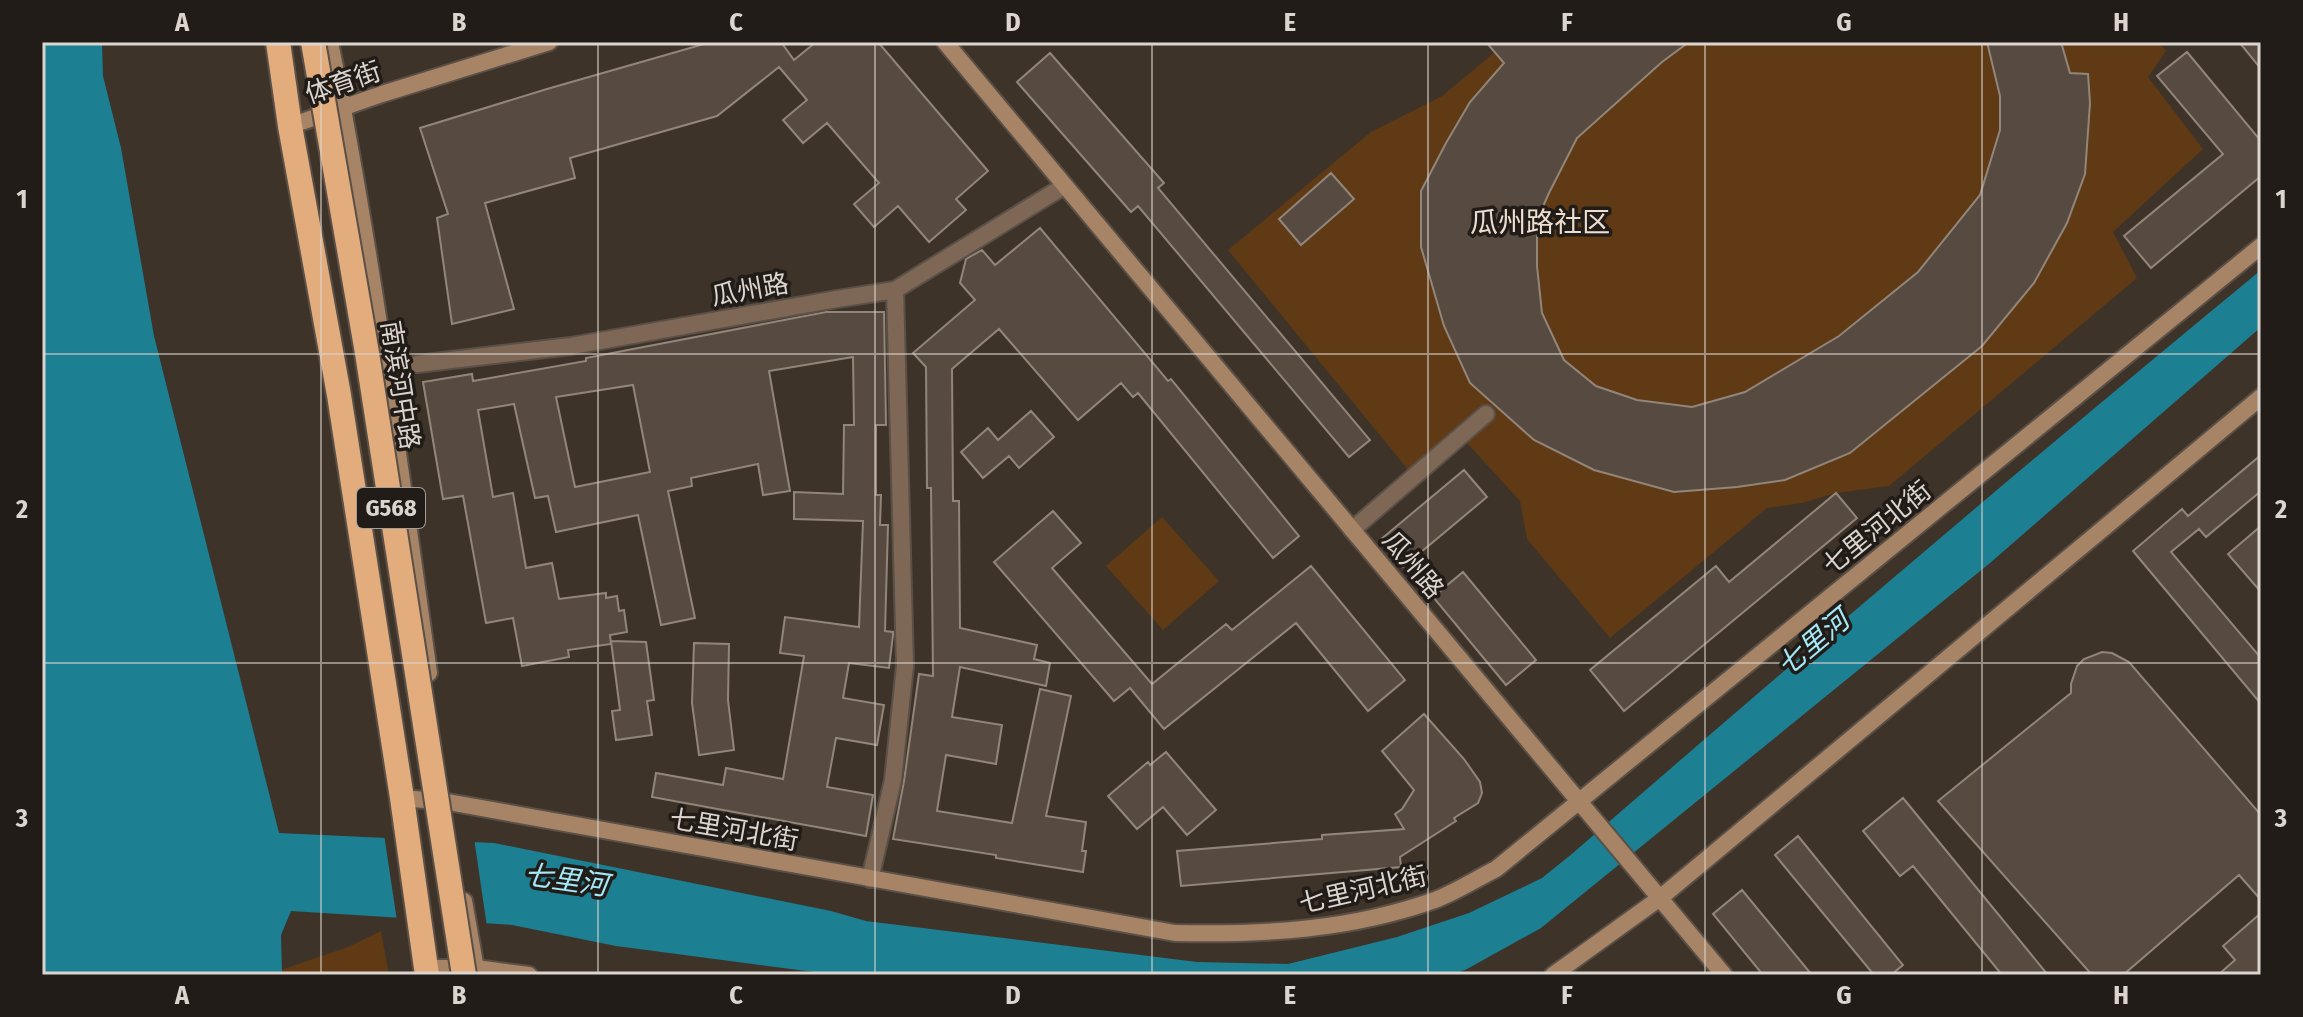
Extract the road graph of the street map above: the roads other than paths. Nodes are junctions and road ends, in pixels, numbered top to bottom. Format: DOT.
graph roads {
  1 [pos="278,42"];
  2 [pos="313,42"];
  3 [pos="330,42"];
  4 [pos="549,42"];
  5 [pos="945,42"];
  6 [pos="343,108"];
  7 [pos="290,126"];
  8 [pos="1064,186"];
  9 [pos="2261,246"];
  10 [pos="895,290"];
  11 [pos="417,364"];
  12 [pos="2261,397"];
  13 [pos="1486,414"];
  14 [pos="1352,530"];
  15 [pos="448,802"];
  16 [pos="1580,802"];
  17 [pos="404,807"];
  18 [pos="870,879"];
  19 [pos="1660,898"];
  20 [pos="426,972"];
  21 [pos="472,973"];
  22 [pos="529,975"];
  23 [pos="1553,975"];
  24 [pos="1724,975"];
  1 -- 7 [label="highway, G568"];
  2 -- 21 [label="highway, 南滨河中路 / G568, bridge"];
  3 -- 6 [label="street, 南滨河中路"];
  4 -- 6 [label="street, 体育街"];
  5 -- 8 [label="street, 瓜州路"];
  6 -- 7 [label="street, 体育街"];
  6 -- 15 [label="street, 南滨河中路"];
  7 -- 17 [label="highway, G568"];
  8 -- 10 [label="street, 瓜州路"];
  8 -- 14 [label="street, 瓜州路"];
  9 -- 16 [label="street, 七里河北街"];
  10 -- 11 [label="street, 瓜州路"];
  10 -- 18 [label="street"];
  12 -- 19 [label="street"];
  13 -- 14 [label="street"];
  14 -- 16 [label="street, 瓜州路"];
  15 -- 17 [label="street, 七里河北街"];
  15 -- 18 [label="street, 七里河北街"];
  15 -- 21 [label="street, 南滨河中路"];
  16 -- 18 [label="street, 七里河北街"];
  16 -- 19 [label="street, 瓜州路"];
  17 -- 20 [label="highway, G568"];
  19 -- 23 [label="street"];
  19 -- 24 [label="street, 瓜州路"];
  20 -- 21 [label="street"];
  21 -- 22 [label="street"];
}
